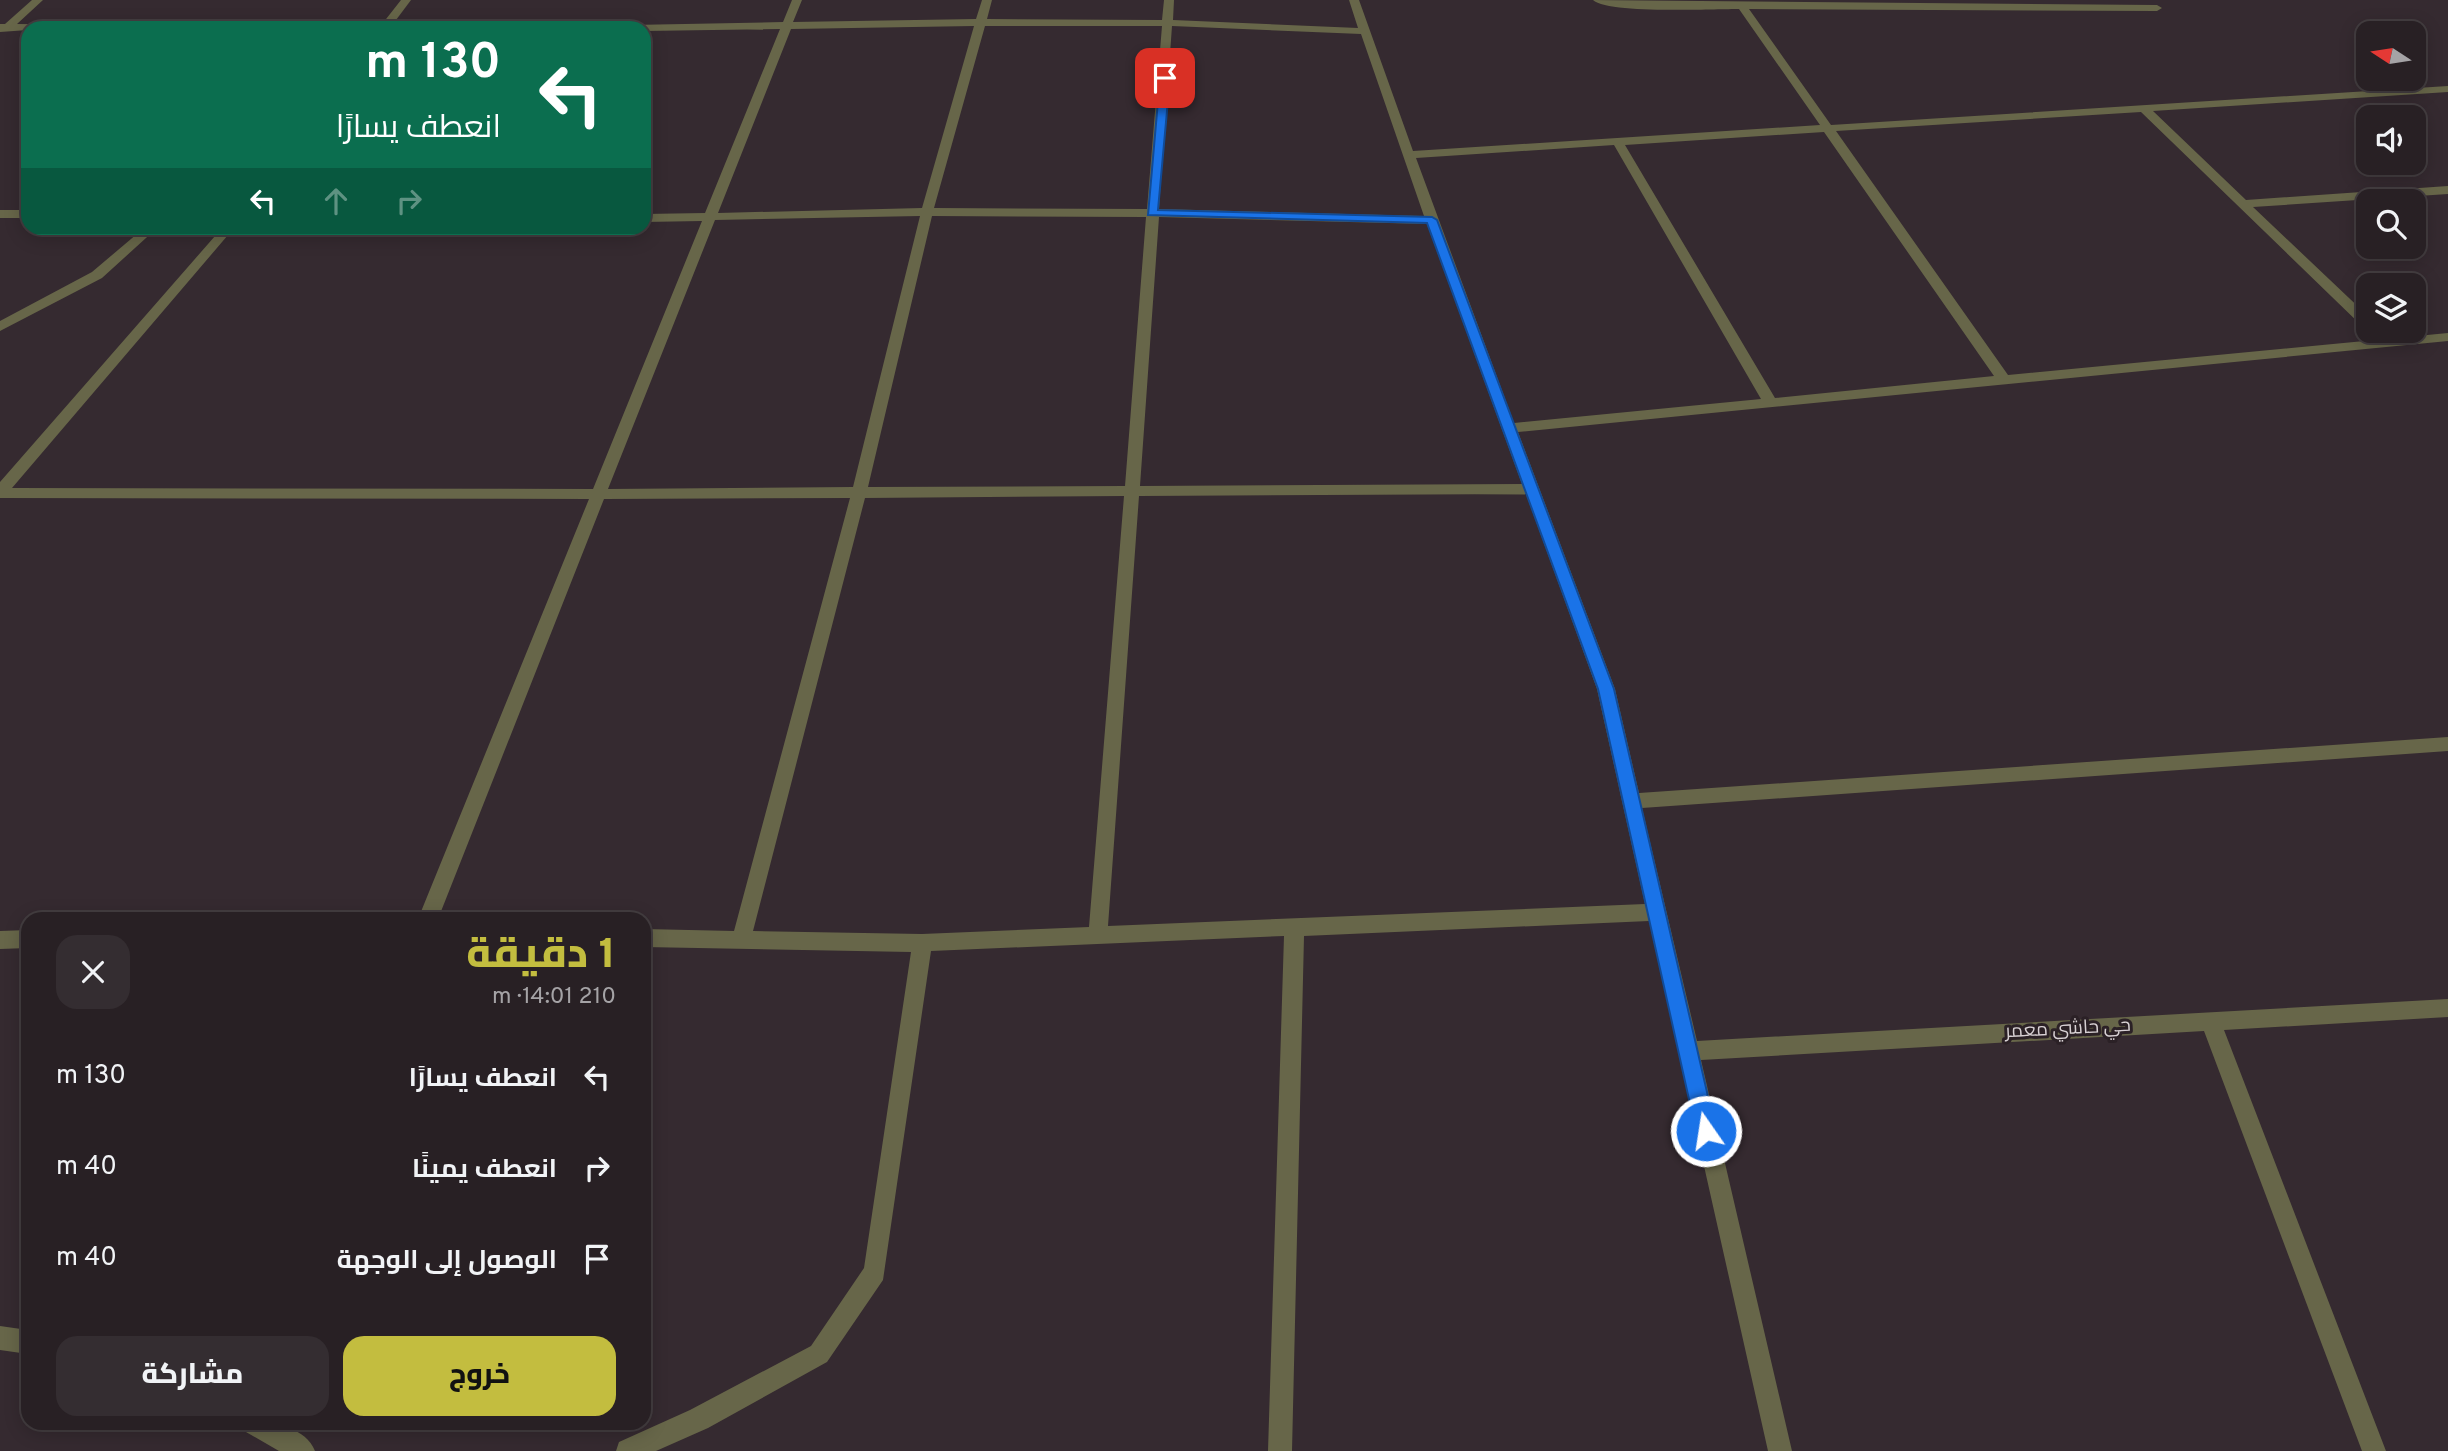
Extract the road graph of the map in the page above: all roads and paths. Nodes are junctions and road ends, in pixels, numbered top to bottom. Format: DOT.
graph roads {
  1 [pos="38,0"];
  2 [pos="406,0"];
  3 [pos="797,0"];
  4 [pos="987,0"];
  5 [pos="1169,0"];
  6 [pos="1354,0"];
  7 [pos="1598,0"];
  8 [pos="2018,4"];
  9 [pos="1742,6"];
  10 [pos="2157,8"];
  11 [pos="390,21"];
  12 [pos="982,23"];
  13 [pos="1170,23"];
  14 [pos="787,26"];
  15 [pos="651,28"];
  16 [pos="3,29"];
  17 [pos="21,29"];
  18 [pos="1364,31"];
  19 [pos="2448,89"];
  20 [pos="2142,107"];
  21 [pos="1827,128"];
  22 [pos="1618,141"];
  23 [pos="1408,155"];
  24 [pos="2448,190"];
  25 [pos="2242,204"];
  26 [pos="927,212"];
  27 [pos="1152,213"];
  28 [pos="0,214"];
  29 [pos="21,215"];
  30 [pos="651,218"];
  31 [pos="707,219"];
  32 [pos="1432,220"];
  33 [pos="143,235"];
  34 [pos="222,235"];
  35 [pos="2356,313"];
  36 [pos="0,327"];
  37 [pos="2448,337"];
  38 [pos="2426,339"];
  39 [pos="2378,343"];
  40 [pos="2004,380"];
  41 [pos="1771,403"];
  42 [pos="1509,428"];
  43 [pos="1532,489"];
  44 [pos="1134,491"];
  45 [pos="0,492"];
  46 [pos="859,492"];
  47 [pos="597,494"];
  48 [pos="2448,744"];
  49 [pos="1631,800"];
  50 [pos="431,912"];
  51 [pos="1657,912"];
  52 [pos="1294,927"];
  53 [pos="1098,936"];
  54 [pos="651,938"];
  55 [pos="21,939"];
  56 [pos="0,940"];
  57 [pos="741,940"];
  58 [pos="922,943"];
  59 [pos="2448,1008"];
  60 [pos="2210,1021"];
  61 [pos="1688,1051"];
  62 [pos="0,1338"];
  63 [pos="21,1341"];
  64 [pos="267,1430"];
  65 [pos="303,1451"];
  66 [pos="628,1451"];
  67 [pos="1280,1451"];
  68 [pos="1780,1451"];
  69 [pos="2374,1451"];
  1 -- 16 [label="street"];
  2 -- 11 [label="street"];
  3 -- 14 [label="street"];
  4 -- 12 [label="street"];
  5 -- 13 [label="street"];
  6 -- 18 [label="street"];
  7 -- 9 [label="street"];
  8 -- 9 [label="street"];
  8 -- 10 [label="street"];
  9 -- 21 [label="street"];
  12 -- 13 [label="street"];
  12 -- 14 [label="street"];
  12 -- 26 [label="street"];
  13 -- 18 [label="street"];
  13 -- 27 [label="street"];
  14 -- 15 [label="street"];
  14 -- 31 [label="street"];
  16 -- 17 [label="street"];
  18 -- 23 [label="street"];
  19 -- 20 [label="street"];
  20 -- 21 [label="street"];
  20 -- 25 [label="street"];
  21 -- 22 [label="street"];
  21 -- 40 [label="street"];
  22 -- 23 [label="street"];
  22 -- 41 [label="street"];
  23 -- 32 [label="street"];
  24 -- 25 [label="street"];
  25 -- 35 [label="street"];
  26 -- 27 [label="street"];
  26 -- 31 [label="street"];
  26 -- 46 [label="street"];
  27 -- 32 [label="street"];
  27 -- 44 [label="street"];
  28 -- 29 [label="street"];
  30 -- 31 [label="street"];
  31 -- 47 [label="street"];
  32 -- 42 [label="street"];
  33 -- 36 [label="street"];
  34 -- 45 [label="street"];
  37 -- 38 [label="street"];
  39 -- 40 [label="street"];
  40 -- 41 [label="street"];
  41 -- 42 [label="street"];
  42 -- 43 [label="street"];
  43 -- 44 [label="street"];
  43 -- 49 [label="street"];
  44 -- 46 [label="street"];
  44 -- 53 [label="street"];
  45 -- 47 [label="street"];
  46 -- 47 [label="street"];
  46 -- 57 [label="street"];
  47 -- 50 [label="street"];
  48 -- 49 [label="street"];
  49 -- 51 [label="street"];
  51 -- 52 [label="street"];
  51 -- 61 [label="street"];
  52 -- 53 [label="street"];
  52 -- 67 [label="street"];
  53 -- 58 [label="street"];
  54 -- 57 [label="street"];
  55 -- 56 [label="street"];
  57 -- 58 [label="street"];
  58 -- 66 [label="street"];
  59 -- 60 [label="street, حي حاشي معمر"];
  60 -- 61 [label="street, حي حاشي معمر"];
  60 -- 69 [label="street"];
  61 -- 68 [label="street"];
  62 -- 63 [label="street"];
  64 -- 65 [label="street"];
}
